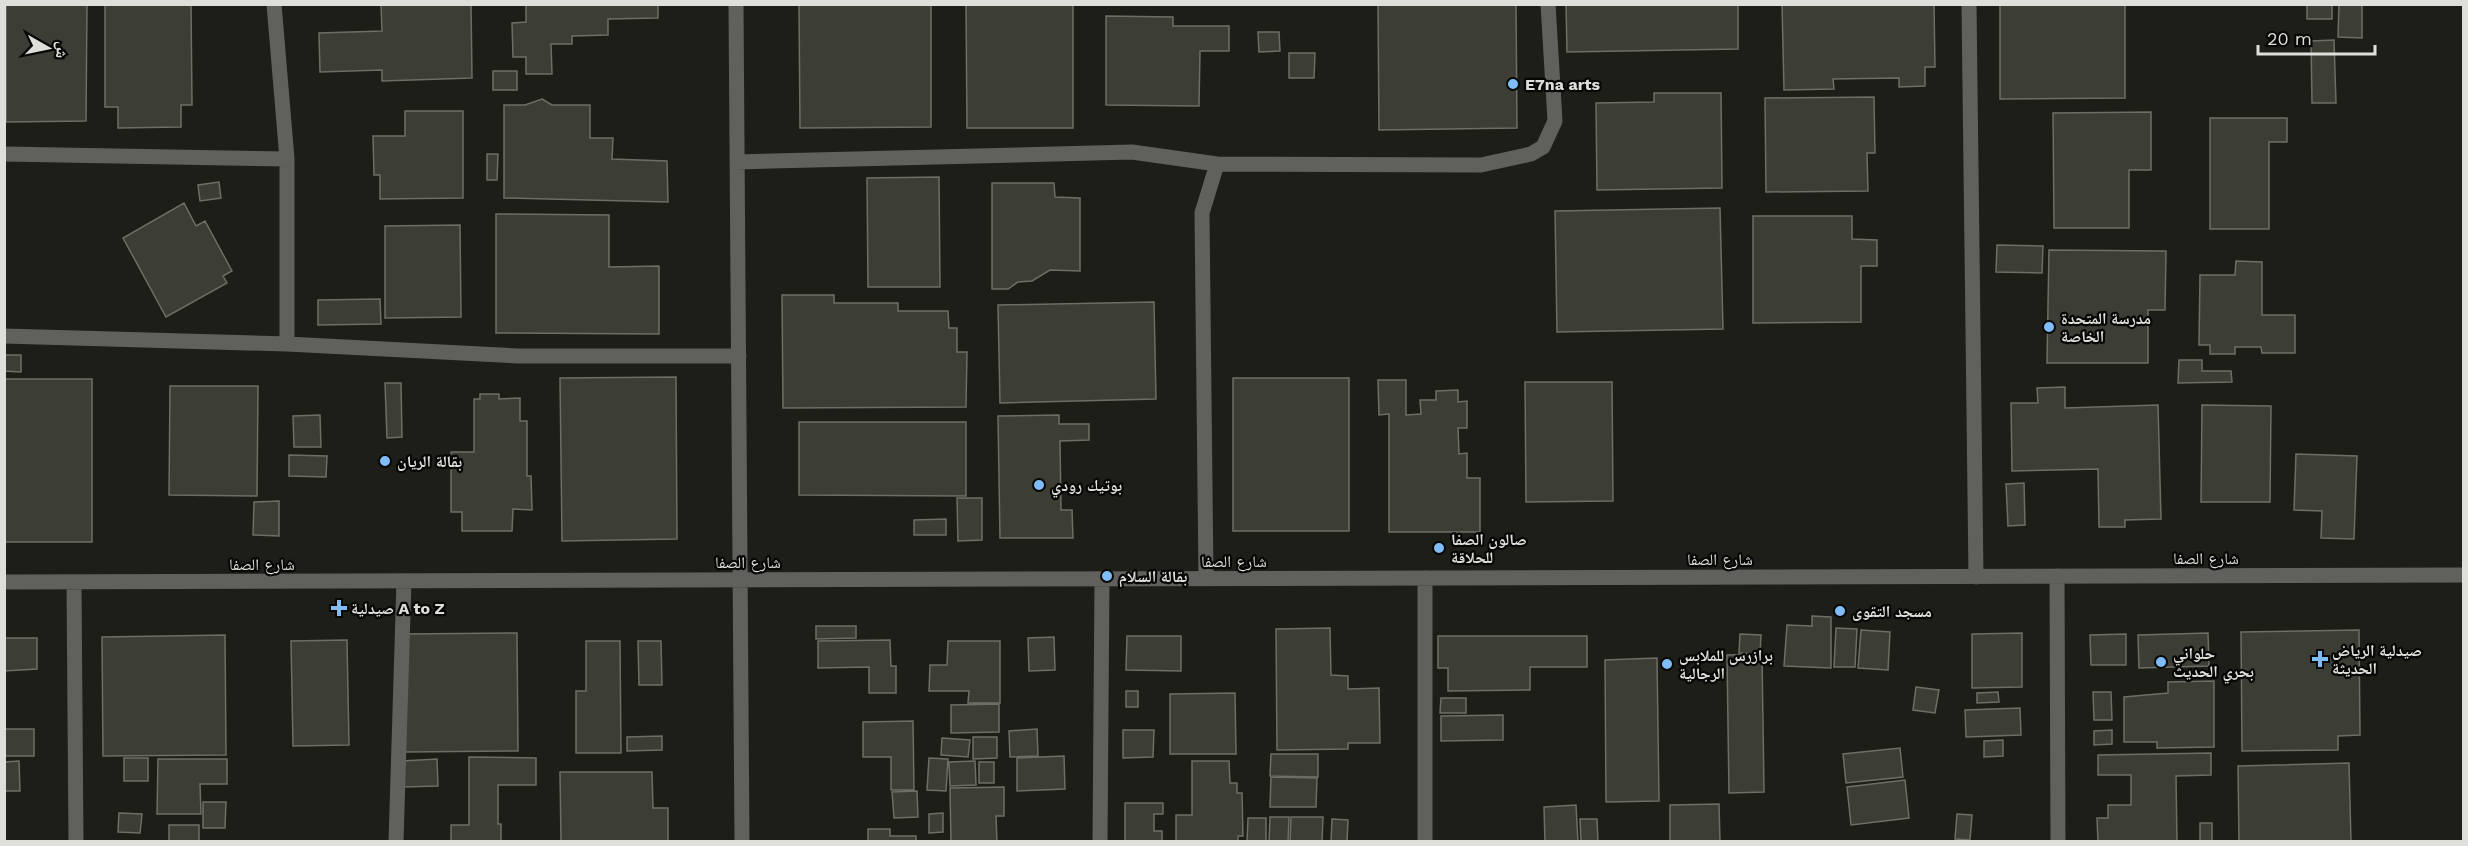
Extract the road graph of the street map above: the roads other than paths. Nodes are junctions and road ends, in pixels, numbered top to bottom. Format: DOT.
graph roads {
  1 [pos="274,4"];
  2 [pos="736,4"];
  3 [pos="1548,4"];
  4 [pos="1969,4"];
  5 [pos="4,154"];
  6 [pos="287,159"];
  7 [pos="737,162"];
  8 [pos="1217,164"];
  9 [pos="4,336"];
  10 [pos="287,344"];
  11 [pos="739,356"];
  12 [pos="2463,575"];
  13 [pos="2057,576"];
  14 [pos="1976,577"];
  15 [pos="1425,578"];
  16 [pos="1102,579"];
  17 [pos="1206,579"];
  18 [pos="740,580"];
  19 [pos="404,581"];
  20 [pos="4,582"];
  21 [pos="74,582"];
  22 [pos="76,842"];
  23 [pos="396,842"];
  24 [pos="742,842"];
  25 [pos="1100,842"];
  26 [pos="1425,842"];
  27 [pos="2058,842"];
  1 -- 6 [label="street"];
  2 -- 7 [label="street"];
  3 -- 8 [label="street"];
  4 -- 14 [label="street"];
  5 -- 6 [label="street"];
  6 -- 10 [label="street"];
  7 -- 8 [label="street"];
  7 -- 11 [label="street"];
  8 -- 17 [label="street"];
  9 -- 10 [label="street"];
  10 -- 11 [label="street"];
  11 -- 18 [label="street"];
  12 -- 13 [label="street, شارع الصفا"];
  13 -- 14 [label="street, شارع الصفا"];
  13 -- 27 [label="street"];
  14 -- 15 [label="street, شارع الصفا"];
  15 -- 17 [label="street, شارع الصفا"];
  15 -- 26 [label="street"];
  16 -- 17 [label="street, شارع الصفا"];
  16 -- 18 [label="street, شارع الصفا"];
  16 -- 25 [label="street"];
  18 -- 19 [label="street, شارع الصفا"];
  18 -- 24 [label="street"];
  19 -- 21 [label="street, شارع الصفا"];
  19 -- 23 [label="street"];
  20 -- 21 [label="street, شارع الصفا"];
  21 -- 22 [label="street"];
}
